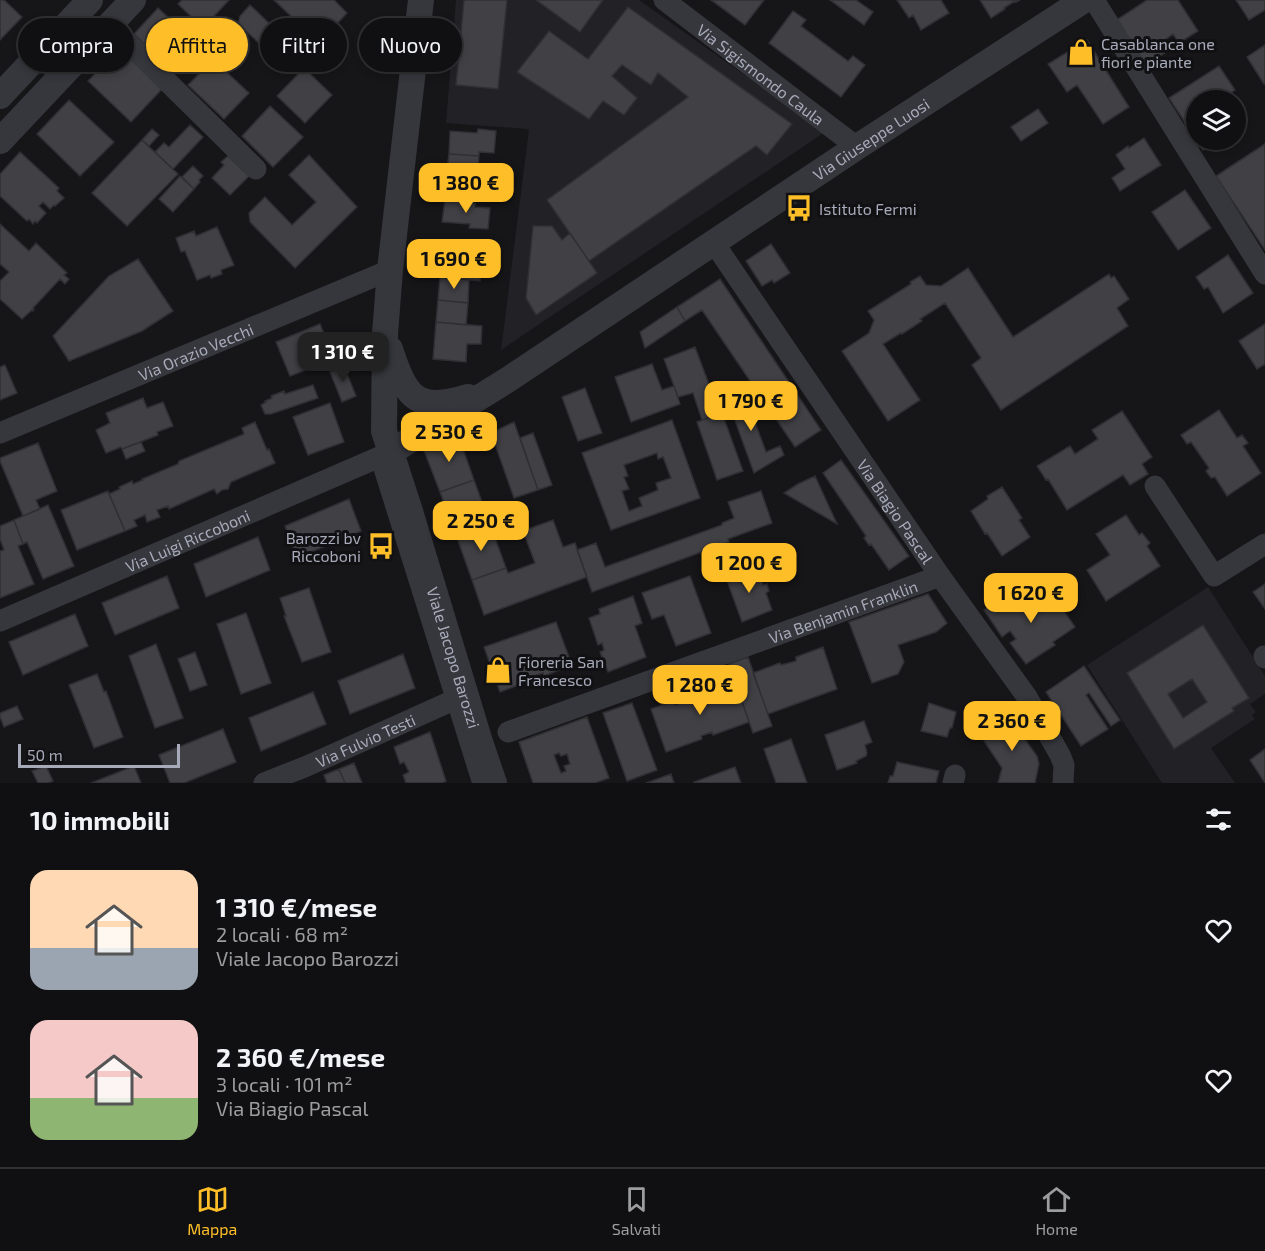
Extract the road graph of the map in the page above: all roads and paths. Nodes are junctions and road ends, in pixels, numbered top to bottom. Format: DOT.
graph roads {
  1 [pos="90,0"];
  2 [pos="133,0"];
  3 [pos="421,0"];
  4 [pos="664,0"];
  5 [pos="1094,0"];
  6 [pos="1073,3"];
  7 [pos="116,18"];
  8 [pos="134,50"];
  9 [pos="65,72"];
  10 [pos="0,96"];
  11 [pos="0,141"];
  12 [pos="857,147"];
  13 [pos="256,170"];
  14 [pos="714,243"];
  15 [pos="390,270"];
  16 [pos="1265,273"];
  17 [pos="385,334"];
  18 [pos="509,379"];
  19 [pos="0,433"];
  20 [pos="383,455"];
  21 [pos="1155,486"];
  22 [pos="1265,544"];
  23 [pos="940,576"];
  24 [pos="0,621"];
  25 [pos="458,698"];
  26 [pos="508,732"];
  27 [pos="310,775"];
  28 [pos="264,783"];
  29 [pos="477,783"];
  30 [pos="494,783"];
  31 [pos="1063,783"];
  1 -- 10 [label="street"];
  2 -- 7 [label="street"];
  3 -- 15 [label="street, Viale Jacopo Barozzi"];
  4 -- 12 [label="street, Via Sigismondo Caula"];
  5 -- 16 [label="street"];
  6 -- 12 [label="street, Via Giuseppe Luosi"];
  8 -- 13 [label="street"];
  9 -- 11 [label="street"];
  12 -- 14 [label="street, Via Giuseppe Luosi"];
  14 -- 18 [label="street, Via Giuseppe Luosi"];
  14 -- 23 [label="street, Via Biagio Pascal"];
  15 -- 17 [label="street, Viale Jacopo Barozzi"];
  15 -- 19 [label="street, Via Orazio Vecchi"];
  17 -- 18 [label="street, Via Giuseppe Luosi"];
  17 -- 20 [label="street, Viale Jacopo Barozzi"];
  18 -- 20 [label="street, Via Giuseppe Luosi"];
  20 -- 24 [label="street, Via Luigi Riccoboni"];
  20 -- 25 [label="street, Viale Jacopo Barozzi"];
  21 -- 22 [label="street"];
  23 -- 26 [label="street, Via Benjamin Franklin"];
  23 -- 31 [label="street, Via Biagio Pascal"];
  25 -- 27 [label="street, Via Fulvio Testi"];
  25 -- 29 [label="lane"];
  25 -- 30 [label="street, Viale Jacopo Barozzi"];
  27 -- 28 [label="street, Via Fulvio Testi"];
}
